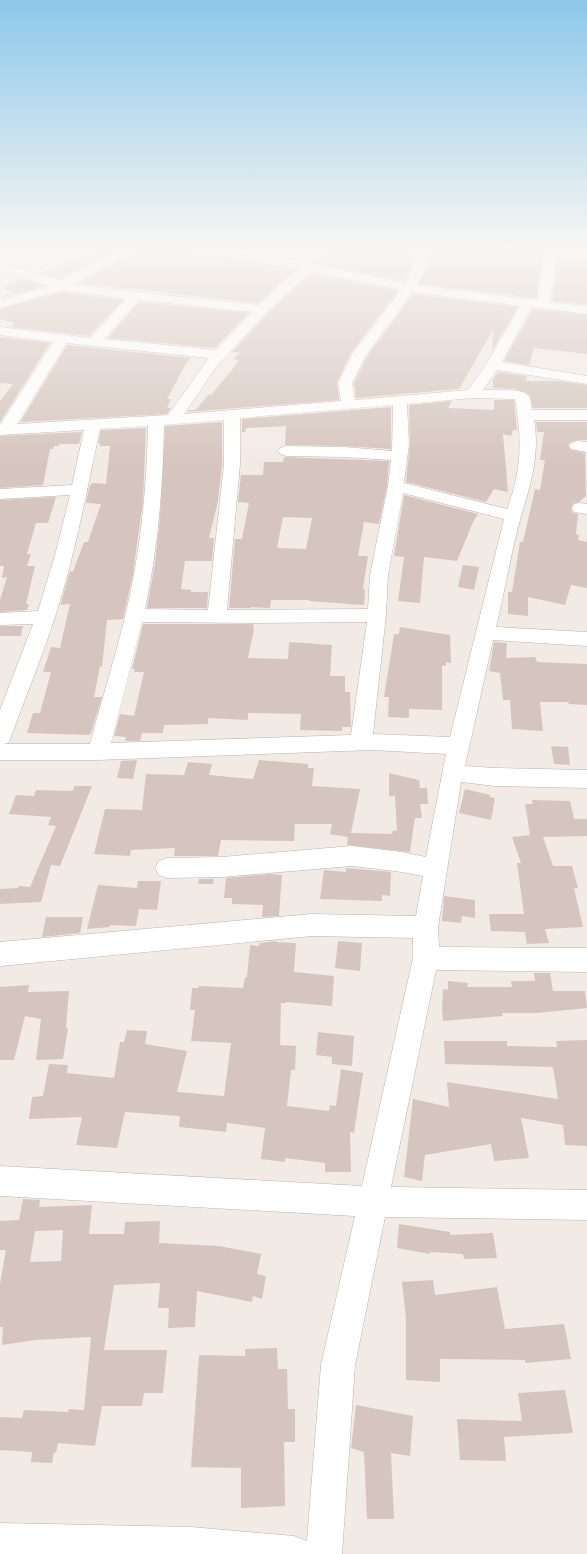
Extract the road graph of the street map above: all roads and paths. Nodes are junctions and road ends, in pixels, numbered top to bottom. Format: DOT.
graph roads {
  1 [pos="112,322"];
  2 [pos="251,322"];
  3 [pos="384,322"];
  4 [pos="517,322"];
  5 [pos="0,331"];
  6 [pos="62,339"];
  7 [pos="94,342"];
  8 [pos="220,355"];
  9 [pos="493,365"];
  10 [pos="587,380"];
  11 [pos="473,394"];
  12 [pos="400,401"];
  13 [pos="349,405"];
  14 [pos="232,414"];
  15 [pos="524,415"];
  16 [pos="587,415"];
  17 [pos="165,420"];
  18 [pos="93,424"];
  19 [pos="3,430"];
  20 [pos="286,451"];
  21 [pos="400,456"];
  22 [pos="396,486"];
  23 [pos="79,490"];
  24 [pos="0,494"];
  25 [pos="513,516"];
  26 [pos="134,615"];
  27 [pos="377,615"];
  28 [pos="217,616"];
  29 [pos="45,617"];
  30 [pos="0,619"];
  31 [pos="485,633"];
  32 [pos="587,639"];
  33 [pos="0,737"];
  34 [pos="361,743"];
  35 [pos="459,746"];
  36 [pos="0,752"];
  37 [pos="98,752"];
  38 [pos="452,773"];
  39 [pos="587,779"];
  40 [pos="167,868"];
  41 [pos="436,870"];
  42 [pos="426,927"];
  43 [pos="0,954"];
  44 [pos="426,958"];
  45 [pos="587,960"];
  46 [pos="0,1181"];
  47 [pos="374,1202"];
  48 [pos="587,1205"];
  49 [pos="0,1541"];
  50 [pos="294,1554"];
  51 [pos="324,1554"];
  1 -- 7 [label="street"];
  2 -- 8 [label="street"];
  3 -- 13 [label="street"];
  4 -- 9 [label="street"];
  5 -- 6 [label="street"];
  6 -- 7 [label="street"];
  6 -- 19 [label="street"];
  7 -- 8 [label="street"];
  8 -- 17 [label="street"];
  9 -- 10 [label="street"];
  9 -- 11 [label="street"];
  11 -- 12 [label="street"];
  11 -- 15 [label="street"];
  12 -- 13 [label="street"];
  12 -- 21 [label="street"];
  13 -- 14 [label="street"];
  14 -- 17 [label="street"];
  14 -- 28 [label="street"];
  15 -- 16 [label="street"];
  15 -- 25 [label="street"];
  17 -- 18 [label="street"];
  17 -- 26 [label="street"];
  18 -- 19 [label="street"];
  18 -- 23 [label="street"];
  20 -- 21 [label="street"];
  21 -- 22 [label="street"];
  22 -- 25 [label="street"];
  22 -- 27 [label="street"];
  23 -- 24 [label="street"];
  23 -- 29 [label="street"];
  25 -- 31 [label="street"];
  26 -- 28 [label="street"];
  26 -- 37 [label="street"];
  27 -- 28 [label="street"];
  27 -- 34 [label="street"];
  29 -- 30 [label="street"];
  29 -- 33 [label="street"];
  31 -- 32 [label="street"];
  31 -- 35 [label="street"];
  34 -- 35 [label="street"];
  34 -- 37 [label="street"];
  35 -- 38 [label="street"];
  36 -- 37 [label="street"];
  38 -- 39 [label="street"];
  38 -- 41 [label="street"];
  40 -- 41 [label="street"];
  41 -- 42 [label="street"];
  42 -- 43 [label="street"];
  42 -- 44 [label="street"];
  44 -- 45 [label="street"];
  44 -- 47 [label="street"];
  46 -- 47 [label="street"];
  47 -- 48 [label="street"];
  47 -- 51 [label="street"];
  49 -- 50 [label="street"];
}
